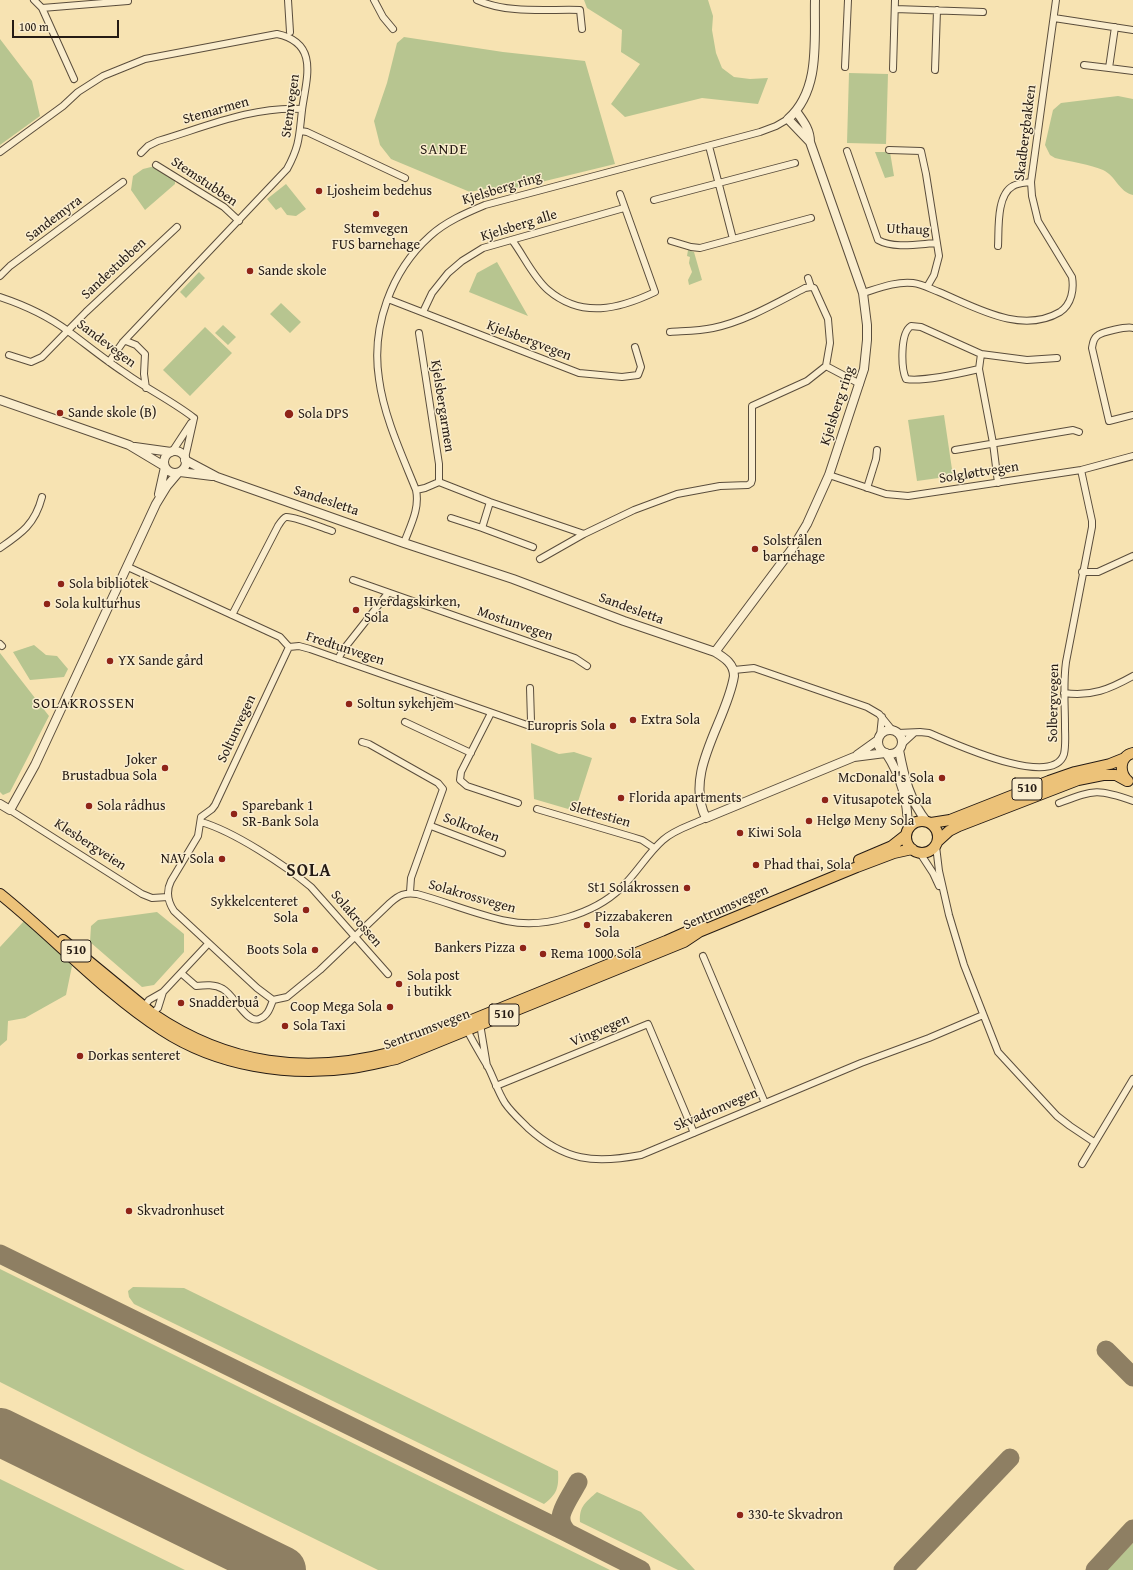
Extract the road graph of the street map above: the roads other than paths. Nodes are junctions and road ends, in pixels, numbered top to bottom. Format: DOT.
graph roads {
  1 [pos="34,0"];
  2 [pos="288,0"];
  3 [pos="374,0"];
  4 [pos="477,0"];
  5 [pos="815,0"];
  6 [pos="848,0"];
  7 [pos="895,0"];
  8 [pos="1056,0"];
  9 [pos="128,1"];
  10 [pos="42,8"];
  11 [pos="895,8"];
  12 [pos="937,10"];
  13 [pos="983,12"];
  14 [pos="1054,18"];
  15 [pos="1115,27"];
  16 [pos="393,29"];
  17 [pos="582,30"];
  18 [pos="1133,30"];
  19 [pos="290,32"];
  20 [pos="1084,65"];
  21 [pos="845,67"];
  22 [pos="893,68"];
  23 [pos="1109,68"];
  24 [pos="935,70"];
  25 [pos="1133,71"];
  26 [pos="74,79"];
  27 [pos="302,109"];
  28 [pos="796,111"];
  29 [pos="788,119"];
  30 [pos="301,131"];
  31 [pos="810,142"];
  32 [pos="709,146"];
  33 [pos="889,150"];
  34 [pos="847,151"];
  35 [pos="0,152"];
  36 [pos="141,153"];
  37 [pos="795,163"];
  38 [pos="156,165"];
  39 [pos="404,178"];
  40 [pos="123,182"];
  41 [pos="1031,182"];
  42 [pos="719,183"];
  43 [pos="620,194"];
  44 [pos="654,200"];
  45 [pos="624,208"];
  46 [pos="811,218"];
  47 [pos="239,221"];
  48 [pos="177,227"];
  49 [pos="733,239"];
  50 [pos="512,240"];
  51 [pos="671,241"];
  52 [pos="937,243"];
  53 [pos="998,246"];
  54 [pos="0,276"];
  55 [pos="808,278"];
  56 [pos="811,287"];
  57 [pos="927,287"];
  58 [pos="863,293"];
  59 [pos="0,297"];
  60 [pos="388,299"];
  61 [pos="423,312"];
  62 [pos="1133,328"];
  63 [pos="68,330"];
  64 [pos="670,332"];
  65 [pos="419,333"];
  66 [pos="123,342"];
  67 [pos="635,347"];
  68 [pos="982,354"];
  69 [pos="9,355"];
  70 [pos="1057,358"];
  71 [pos="109,362"];
  72 [pos="826,366"];
  73 [pos="979,369"];
  74 [pos="860,384"];
  75 [pos="146,388"];
  76 [pos="0,400"];
  77 [pos="1133,415"];
  78 [pos="194,418"];
  79 [pos="1079,432"];
  80 [pos="993,443"];
  81 [pos="129,445"];
  82 [pos="877,450"];
  83 [pos="955,450"];
  84 [pos="172,452"];
  85 [pos="1133,456"];
  86 [pos="185,459"];
  87 [pos="165,466"];
  88 [pos="1081,470"];
  89 [pos="179,472"];
  90 [pos="829,475"];
  91 [pos="217,477"];
  92 [pos="439,482"];
  93 [pos="998,483"];
  94 [pos="867,488"];
  95 [pos="416,490"];
  96 [pos="42,497"];
  97 [pos="490,502"];
  98 [pos="156,504"];
  99 [pos="451,518"];
  100 [pos="482,528"];
  101 [pos="332,531"];
  102 [pos="584,534"];
  103 [pos="404,543"];
  104 [pos="533,547"];
  105 [pos="0,548"];
  106 [pos="1133,556"];
  107 [pos="540,559"];
  108 [pos="128,567"];
  109 [pos="1082,572"];
  110 [pos="353,580"];
  111 [pos="388,593"];
  112 [pos="232,615"];
  113 [pos="290,647"];
  114 [pos="715,652"];
  115 [pos="338,659"];
  116 [pos="587,666"];
  117 [pos="734,670"];
  118 [pos="1133,676"];
  119 [pos="530,688"];
  120 [pos="1064,693"];
  121 [pos="491,713"];
  122 [pos="882,717"];
  123 [pos="405,722"];
  124 [pos="895,732"];
  125 [pos="914,733"];
  126 [pos="879,738"];
  127 [pos="362,742"];
  128 [pos="900,747"];
  129 [pos="470,753"];
  130 [pos="886,753"];
  131 [pos="1129,755"];
  132 [pos="854,757"];
  133 [pos="1130,783"];
  134 [pos="1133,801"];
  135 [pos="518,803"];
  136 [pos="1059,803"];
  137 [pos="0,804"];
  138 [pos="537,809"];
  139 [pos="10,810"];
  140 [pos="706,818"];
  141 [pos="201,820"];
  142 [pos="929,823"];
  143 [pos="431,826"];
  144 [pos="907,832"];
  145 [pos="937,843"];
  146 [pos="654,848"];
  147 [pos="916,851"];
  148 [pos="502,853"];
  149 [pos="0,889"];
  150 [pos="410,892"];
  151 [pos="0,894"];
  152 [pos="944,896"];
  153 [pos="168,898"];
  154 [pos="355,936"];
  155 [pos="208,944"];
  156 [pos="703,956"];
  157 [pos="181,973"];
  158 [pos="388,974"];
  159 [pos="163,992"];
  160 [pos="273,1000"];
  161 [pos="143,1006"];
  162 [pos="983,1015"];
  163 [pos="148,1016"];
  164 [pos="480,1024"];
  165 [pos="468,1025"];
  166 [pos="487,1066"];
  167 [pos="1133,1079"];
  168 [pos="496,1086"];
  169 [pos="765,1103"];
  170 [pos="694,1133"];
  171 [pos="1094,1142"];
  172 [pos="1082,1164"];
  1 -- 10 [label="street"];
  2 -- 19 [label="street"];
  3 -- 16 [label="street"];
  4 -- 17 [label="street"];
  5 -- 28 [label="street, Kjelsberg ring"];
  6 -- 21 [label="street"];
  7 -- 11 [label="street"];
  8 -- 14 [label="street, Skadbergbakken"];
  9 -- 10 [label="street"];
  10 -- 26 [label="street"];
  11 -- 12 [label="street"];
  11 -- 22 [label="street"];
  12 -- 13 [label="street"];
  12 -- 24 [label="street"];
  14 -- 15 [label="street"];
  14 -- 41 [label="street, Skadbergbakken"];
  15 -- 18 [label="street"];
  15 -- 23 [label="street"];
  20 -- 23 [label="street"];
  23 -- 25 [label="street"];
  27 -- 30 [label="street, Stemvegen"];
  27 -- 35 [label="street, Stemvegen"];
  27 -- 36 [label="street, Stemarmen"];
  28 -- 29 [label="street, Kjelsberg ring"];
  28 -- 31 [label="street, Kjelsberg ring"];
  29 -- 31 [label="street, Kjelsberg ring"];
  29 -- 32 [label="street, Kjelsberg ring"];
  30 -- 39 [label="street"];
  30 -- 47 [label="street, Stemvegen"];
  31 -- 58 [label="street, Kjelsberg ring"];
  32 -- 42 [label="street"];
  32 -- 60 [label="street, Kjelsberg ring"];
  33 -- 52 [label="street"];
  34 -- 52 [label="street, Uthaug"];
  37 -- 42 [label="street"];
  38 -- 47 [label="street, Stemstubben"];
  40 -- 54 [label="street, Sandemyra"];
  41 -- 53 [label="street"];
  41 -- 57 [label="street, Skadbergbakken"];
  42 -- 44 [label="street"];
  42 -- 49 [label="street"];
  43 -- 45 [label="street"];
  45 -- 50 [label="street, Kjelsberg alle"];
  45 -- 50 [label="street"];
  46 -- 49 [label="street"];
  47 -- 66 [label="street, Stemvegen"];
  48 -- 63 [label="street, Sandestubben"];
  49 -- 51 [label="street"];
  50 -- 61 [label="street, Kjelsberg alle"];
  52 -- 57 [label="street, Uthaug"];
  55 -- 56 [label="street"];
  56 -- 64 [label="street"];
  56 -- 72 [label="street"];
  57 -- 58 [label="street, Skadbergbakken"];
  58 -- 74 [label="street, Kjelsberg ring"];
  59 -- 63 [label="street, Sandevegen"];
  60 -- 61 [label="street, Kjelsbergvegen"];
  60 -- 95 [label="street, Kjelsberg ring"];
  61 -- 67 [label="street, Kjelsbergvegen"];
  62 -- 77 [label="street"];
  63 -- 69 [label="street, Sandestubben"];
  63 -- 71 [label="street, Sandevegen"];
  65 -- 92 [label="street, Kjelsbergarmen"];
  66 -- 71 [label="street, Stemvegen"];
  66 -- 75 [label="street"];
  68 -- 70 [label="street"];
  68 -- 73 [label="street"];
  68 -- 73 [label="street"];
  71 -- 75 [label="street, Sandevegen"];
  72 -- 74 [label="street"];
  72 -- 102 [label="street"];
  73 -- 80 [label="street"];
  74 -- 90 [label="street, Kjelsberg ring"];
  75 -- 78 [label="street, Sandevegen"];
  76 -- 81 [label="street, Sandesletta"];
  78 -- 84 [label="street"];
  78 -- 86 [label="street"];
  79 -- 80 [label="street"];
  80 -- 83 [label="street"];
  80 -- 93 [label="street"];
  81 -- 84 [label="street, Sandesletta"];
  81 -- 87 [label="street, Sandesletta"];
  82 -- 94 [label="street"];
  84 -- 86 [label="street, Sandesletta"];
  84 -- 87 [label="street"];
  85 -- 88 [label="street, Solgløttvegen"];
  86 -- 89 [label="street"];
  86 -- 91 [label="street, Sandesletta"];
  87 -- 89 [label="street, Sandesletta"];
  87 -- 98 [label="street"];
  88 -- 93 [label="street, Solgløttvegen"];
  88 -- 109 [label="street, Solbergvegen"];
  89 -- 91 [label="street, Sandesletta"];
  89 -- 98 [label="street"];
  90 -- 94 [label="street, Solgløttvegen"];
  90 -- 114 [label="street, Kjelsberg ring"];
  91 -- 103 [label="street, Sandesletta"];
  92 -- 95 [label="street"];
  92 -- 97 [label="street"];
  93 -- 94 [label="street, Solgløttvegen"];
  95 -- 103 [label="street, Kjelsberg ring"];
  96 -- 105 [label="street"];
  97 -- 100 [label="street"];
  97 -- 102 [label="street"];
  98 -- 108 [label="street"];
  99 -- 100 [label="street"];
  100 -- 104 [label="street"];
  101 -- 112 [label="street"];
  102 -- 107 [label="street"];
  103 -- 114 [label="street, Sandesletta"];
  106 -- 109 [label="street"];
  108 -- 112 [label="street, Fredtunvegen"];
  108 -- 139 [label="street"];
  109 -- 120 [label="street, Solbergvegen"];
  110 -- 111 [label="street, Mostunvegen"];
  111 -- 115 [label="street"];
  111 -- 116 [label="street, Mostunvegen"];
  112 -- 113 [label="street, Fredtunvegen"];
  113 -- 115 [label="street, Fredtunvegen"];
  113 -- 141 [label="street, Soltunvegen"];
  114 -- 117 [label="street, Sandesletta"];
  115 -- 121 [label="street, Fredtunvegen"];
  117 -- 122 [label="street"];
  117 -- 140 [label="street"];
  118 -- 120 [label="street"];
  119 -- 121 [label="street, Fredtunvegen"];
  120 -- 125 [label="street, Solbergvegen"];
  121 -- 129 [label="street"];
  122 -- 124 [label="street"];
  122 -- 126 [label="street"];
  123 -- 129 [label="street"];
  124 -- 125 [label="street, Solbergvegen"];
  124 -- 126 [label="street"];
  124 -- 128 [label="street"];
  125 -- 128 [label="street"];
  126 -- 130 [label="street"];
  126 -- 132 [label="street"];
  127 -- 143 [label="street, Solkroken"];
  128 -- 130 [label="street"];
  128 -- 142 [label="street"];
  129 -- 135 [label="street"];
  130 -- 132 [label="street"];
  130 -- 144 [label="street"];
  131 -- 133 [label="main road, 510"];
  131 -- 142 [label="main road, Sentrumsvegen / 510"];
  132 -- 140 [label="street"];
  133 -- 145 [label="main road, Sentrumsvegen / 510"];
  134 -- 136 [label="street"];
  137 -- 139 [label="street, Klesbergveien"];
  138 -- 146 [label="street, Slettestien"];
  139 -- 153 [label="street, Klesbergveien"];
  140 -- 146 [label="street, Solakrossvegen"];
  141 -- 153 [label="street"];
  141 -- 154 [label="street, Solakrossen"];
  142 -- 144 [label="main road, Sentrumsvegen / 510"];
  142 -- 145 [label="main road"];
  143 -- 148 [label="street, Solkroken"];
  143 -- 150 [label="street, Solkroken"];
  144 -- 147 [label="main road"];
  144 -- 165 [label="main road, Sentrumsvegen / 510"];
  145 -- 147 [label="main road, Sentrumsvegen / 510"];
  145 -- 152 [label="street"];
  146 -- 150 [label="street, Solakrossvegen"];
  147 -- 152 [label="street"];
  147 -- 164 [label="main road, Sentrumsvegen / 510"];
  149 -- 161 [label="main road, Sentrumsvegen / 510"];
  150 -- 154 [label="street, Solakrossvegen"];
  151 -- 163 [label="main road, Sentrumsvegen / 510"];
  152 -- 162 [label="street"];
  153 -- 155 [label="street"];
  154 -- 158 [label="street, Solakrossen"];
  154 -- 160 [label="street, Solakrossvegen"];
  155 -- 157 [label="street"];
  155 -- 160 [label="street"];
  156 -- 169 [label="street"];
  157 -- 159 [label="street"];
  157 -- 160 [label="street"];
  159 -- 161 [label="street"];
  159 -- 163 [label="street"];
  161 -- 163 [label="main road, Sentrumsvegen / 510"];
  162 -- 169 [label="street, Skvadronvegen"];
  162 -- 171 [label="street"];
  163 -- 165 [label="main road, Sentrumsvegen / 510"];
  164 -- 165 [label="main road, Sentrumsvegen / 510"];
  164 -- 166 [label="street, Skvadronvegen"];
  165 -- 166 [label="street, Skvadronvegen"];
  166 -- 168 [label="street, Skvadronvegen"];
  167 -- 171 [label="street"];
  168 -- 170 [label="street, Skvadronvegen"];
  168 -- 170 [label="street, Vingvegen"];
  169 -- 170 [label="street, Skvadronvegen"];
  171 -- 172 [label="street"];
}
